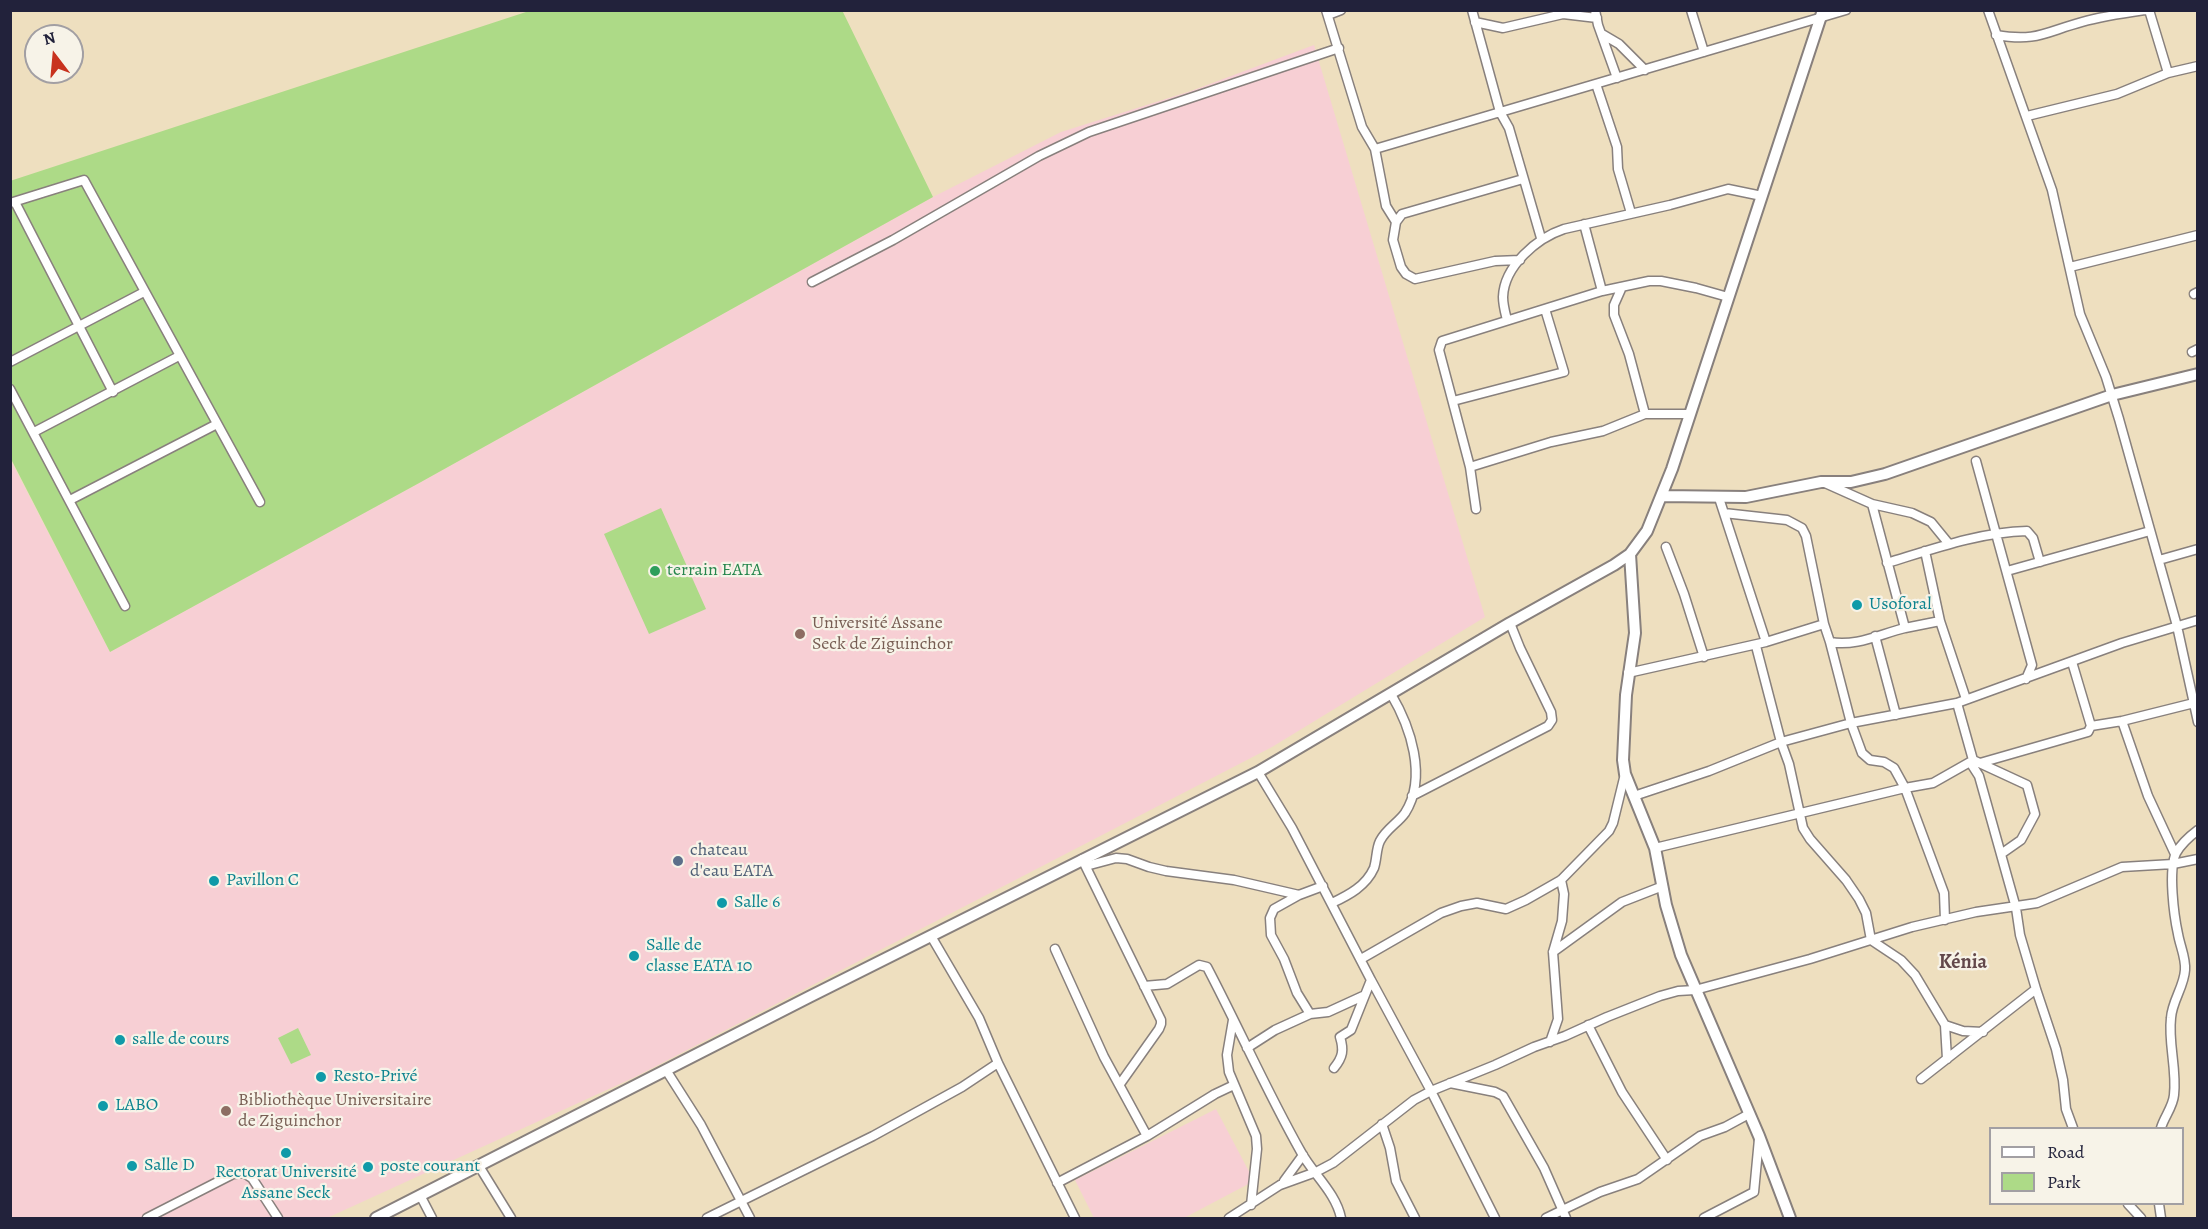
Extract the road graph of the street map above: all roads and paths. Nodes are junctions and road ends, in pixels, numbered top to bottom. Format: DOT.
graph roads {
  1 [pos="1341,10"];
  2 [pos="1472,10"];
  3 [pos="1691,10"];
  4 [pos="1846,10"];
  5 [pos="1989,10"];
  6 [pos="2148,10"];
  7 [pos="2116,12"];
  8 [pos="1327,13"];
  9 [pos="1596,14"];
  10 [pos="1822,14"];
  11 [pos="1475,22"];
  12 [pos="1601,33"];
  13 [pos="1996,35"];
  14 [pos="1338,48"];
  15 [pos="1704,52"];
  16 [pos="2198,66"];
  17 [pos="1645,70"];
  18 [pos="2168,73"];
  19 [pos="1617,78"];
  20 [pos="1596,84"];
  21 [pos="1500,112"];
  22 [pos="2027,116"];
  23 [pos="1376,149"];
  24 [pos="1523,179"];
  25 [pos="1762,196"];
  26 [pos="13,202"];
  27 [pos="1631,213"];
  28 [pos="1396,222"];
  29 [pos="1584,224"];
  30 [pos="2198,235"];
  31 [pos="1541,238"];
  32 [pos="1520,260"];
  33 [pos="2070,267"];
  34 [pos="812,282"];
  35 [pos="1622,286"];
  36 [pos="1602,291"];
  37 [pos="144,292"];
  38 [pos="1728,297"];
  39 [pos="1545,309"];
  40 [pos="1507,320"];
  41 [pos="78,325"];
  42 [pos="179,356"];
  43 [pos="10,362"];
  44 [pos="2198,374"];
  45 [pos="10,389"];
  46 [pos="112,392"];
  47 [pos="2112,395"];
  48 [pos="1454,401"];
  49 [pos="1645,414"];
  50 [pos="1690,414"];
  51 [pos="217,424"];
  52 [pos="34,432"];
  53 [pos="1976,461"];
  54 [pos="1470,466"];
  55 [pos="1821,482"];
  56 [pos="1662,496"];
  57 [pos="1719,498"];
  58 [pos="70,500"];
  59 [pos="260,502"];
  60 [pos="1872,504"];
  61 [pos="1476,509"];
  62 [pos="1724,513"];
  63 [pos="2150,531"];
  64 [pos="1996,534"];
  65 [pos="1949,544"];
  66 [pos="1666,547"];
  67 [pos="2198,549"];
  68 [pos="1925,551"];
  69 [pos="1630,554"];
  70 [pos="2159,560"];
  71 [pos="2040,562"];
  72 [pos="1887,563"];
  73 [pos="2007,571"];
  74 [pos="125,606"];
  75 [pos="2198,620"];
  76 [pos="1940,621"];
  77 [pos="1510,623"];
  78 [pos="1824,624"];
  79 [pos="2177,626"];
  80 [pos="1905,628"];
  81 [pos="1875,636"];
  82 [pos="1766,642"];
  83 [pos="1830,642"];
  84 [pos="1756,645"];
  85 [pos="1704,657"];
  86 [pos="2072,662"];
  87 [pos="1628,673"];
  88 [pos="2025,680"];
  89 [pos="1391,694"];
  90 [pos="1966,699"];
  91 [pos="1957,703"];
  92 [pos="2194,703"];
  93 [pos="1896,715"];
  94 [pos="2122,721"];
  95 [pos="1851,723"];
  96 [pos="2198,723"];
  97 [pos="2091,726"];
  98 [pos="1781,742"];
  99 [pos="1980,763"];
  100 [pos="1258,772"];
  101 [pos="1625,774"];
  102 [pos="1905,788"];
  103 [pos="1412,796"];
  104 [pos="1634,796"];
  105 [pos="1799,815"];
  106 [pos="2198,830"];
  107 [pos="1655,848"];
  108 [pos="2001,854"];
  109 [pos="2175,854"];
  110 [pos="2198,859"];
  111 [pos="1084,863"];
  112 [pos="2173,864"];
  113 [pos="1561,880"];
  114 [pos="1323,886"];
  115 [pos="1663,886"];
  116 [pos="1299,895"];
  117 [pos="1332,903"];
  118 [pos="2016,908"];
  119 [pos="1946,920"];
  120 [pos="931,936"];
  121 [pos="1871,940"];
  122 [pos="1055,950"];
  123 [pos="1553,952"];
  124 [pos="1361,959"];
  125 [pos="1371,980"];
  126 [pos="1144,986"];
  127 [pos="2036,989"];
  128 [pos="1695,990"];
  129 [pos="1363,996"];
  130 [pos="1310,1014"];
  131 [pos="1233,1019"];
  132 [pos="1588,1025"];
  133 [pos="1944,1025"];
  134 [pos="1983,1032"];
  135 [pos="1550,1042"];
  136 [pos="1247,1048"];
  137 [pos="1947,1059"];
  138 [pos="998,1063"];
  139 [pos="1334,1068"];
  140 [pos="666,1070"];
  141 [pos="1921,1079"];
  142 [pos="1450,1083"];
  143 [pos="1120,1084"];
  144 [pos="1234,1085"];
  145 [pos="1431,1091"];
  146 [pos="1749,1114"];
  147 [pos="1382,1124"];
  148 [pos="2072,1127"];
  149 [pos="2160,1127"];
  150 [pos="1147,1136"];
  151 [pos="1759,1136"];
  152 [pos="1303,1155"];
  153 [pos="1667,1160"];
  154 [pos="479,1166"];
  155 [pos="1316,1172"];
  156 [pos="1057,1183"];
  157 [pos="1280,1185"];
  158 [pos="420,1195"];
  159 [pos="741,1201"];
  160 [pos="1251,1205"];
  161 [pos="2130,1205"];
  162 [pos="1564,1215"];
  163 [pos="147,1218"];
  164 [pos="278,1218"];
  165 [pos="376,1218"];
  166 [pos="432,1218"];
  167 [pos="511,1218"];
  168 [pos="707,1218"];
  169 [pos="750,1218"];
  170 [pos="1075,1218"];
  171 [pos="1229,1218"];
  172 [pos="1341,1218"];
  173 [pos="1415,1218"];
  174 [pos="1495,1218"];
  175 [pos="1546,1218"];
  176 [pos="1704,1218"];
  177 [pos="1790,1218"];
  178 [pos="2141,1218"];
  1 -- 8 [label="street"];
  2 -- 11 [label="street"];
  3 -- 15 [label="street"];
  4 -- 10 [label="street"];
  5 -- 13 [label="street"];
  6 -- 7 [label="street"];
  6 -- 18 [label="street"];
  7 -- 13 [label="street"];
  8 -- 14 [label="street"];
  9 -- 11 [label="street"];
  9 -- 12 [label="street"];
  10 -- 15 [label="street"];
  10 -- 25 [label="street"];
  11 -- 21 [label="street"];
  12 -- 17 [label="street"];
  12 -- 19 [label="street"];
  13 -- 22 [label="street"];
  14 -- 23 [label="street"];
  14 -- 34 [label="street"];
  15 -- 17 [label="street"];
  16 -- 18 [label="street"];
  17 -- 19 [label="street"];
  18 -- 22 [label="street"];
  19 -- 20 [label="street"];
  20 -- 21 [label="street"];
  20 -- 27 [label="street"];
  21 -- 23 [label="street"];
  21 -- 24 [label="street"];
  22 -- 33 [label="street"];
  23 -- 28 [label="street"];
  24 -- 28 [label="street"];
  24 -- 31 [label="street"];
  25 -- 27 [label="street"];
  25 -- 38 [label="street"];
  26 -- 37 [label="street"];
  26 -- 41 [label="street"];
  27 -- 29 [label="street"];
  28 -- 32 [label="street"];
  29 -- 31 [label="street"];
  29 -- 36 [label="street"];
  30 -- 33 [label="street"];
  31 -- 32 [label="street"];
  32 -- 40 [label="street"];
  33 -- 47 [label="street"];
  35 -- 36 [label="street"];
  35 -- 38 [label="street"];
  35 -- 49 [label="street"];
  36 -- 39 [label="street"];
  37 -- 41 [label="street"];
  37 -- 42 [label="street"];
  38 -- 50 [label="street"];
  39 -- 40 [label="street"];
  39 -- 48 [label="street"];
  40 -- 48 [label="street"];
  41 -- 43 [label="street"];
  41 -- 46 [label="street"];
  42 -- 46 [label="street"];
  42 -- 51 [label="street"];
  44 -- 47 [label="street"];
  45 -- 52 [label="street"];
  46 -- 52 [label="street"];
  47 -- 55 [label="street"];
  47 -- 63 [label="street"];
  48 -- 54 [label="street"];
  49 -- 50 [label="street"];
  49 -- 54 [label="street"];
  50 -- 56 [label="street"];
  51 -- 58 [label="street"];
  51 -- 59 [label="street"];
  52 -- 58 [label="street"];
  53 -- 64 [label="street"];
  54 -- 61 [label="street"];
  55 -- 57 [label="street"];
  55 -- 60 [label="street"];
  56 -- 57 [label="street"];
  56 -- 69 [label="street"];
  57 -- 62 [label="street"];
  58 -- 74 [label="street"];
  60 -- 65 [label="street"];
  60 -- 72 [label="street"];
  62 -- 78 [label="street"];
  62 -- 82 [label="street"];
  63 -- 70 [label="street"];
  63 -- 71 [label="street"];
  64 -- 65 [label="street"];
  64 -- 71 [label="street"];
  64 -- 73 [label="street"];
  65 -- 68 [label="street"];
  66 -- 85 [label="street"];
  67 -- 70 [label="street"];
  68 -- 72 [label="street"];
  68 -- 76 [label="street"];
  69 -- 77 [label="street"];
  69 -- 87 [label="street"];
  70 -- 79 [label="street"];
  71 -- 73 [label="street"];
  72 -- 80 [label="street"];
  73 -- 88 [label="street"];
  75 -- 79 [label="street"];
  76 -- 80 [label="street"];
  76 -- 90 [label="street"];
  77 -- 89 [label="street"];
  77 -- 103 [label="street"];
  78 -- 82 [label="street"];
  78 -- 83 [label="street"];
  79 -- 86 [label="street"];
  79 -- 92 [label="street"];
  80 -- 81 [label="street"];
  81 -- 83 [label="street"];
  81 -- 93 [label="street"];
  82 -- 84 [label="street"];
  83 -- 95 [label="street"];
  84 -- 85 [label="street"];
  84 -- 98 [label="street"];
  85 -- 87 [label="street"];
  86 -- 88 [label="street"];
  86 -- 97 [label="street"];
  87 -- 101 [label="street"];
  88 -- 90 [label="street"];
  89 -- 100 [label="street"];
  89 -- 103 [label="street"];
  90 -- 91 [label="street"];
  91 -- 93 [label="street"];
  91 -- 99 [label="street"];
  92 -- 94 [label="street"];
  92 -- 96 [label="street"];
  93 -- 95 [label="street"];
  94 -- 97 [label="street"];
  94 -- 109 [label="street"];
  95 -- 98 [label="street"];
  95 -- 102 [label="street"];
  97 -- 99 [label="street"];
  98 -- 104 [label="street"];
  98 -- 105 [label="street"];
  99 -- 108 [label="street"];
  100 -- 111 [label="street"];
  100 -- 114 [label="street"];
  101 -- 104 [label="street"];
  101 -- 113 [label="street"];
  102 -- 105 [label="street"];
  102 -- 108 [label="street"];
  102 -- 119 [label="street"];
  103 -- 117 [label="street"];
  104 -- 107 [label="street"];
  105 -- 107 [label="street"];
  105 -- 121 [label="street"];
  106 -- 109 [label="street"];
  107 -- 115 [label="street"];
  108 -- 118 [label="street"];
  109 -- 112 [label="street"];
  110 -- 112 [label="street"];
  111 -- 116 [label="street"];
  111 -- 120 [label="street"];
  111 -- 126 [label="street"];
  112 -- 118 [label="street"];
  112 -- 149 [label="street"];
  113 -- 123 [label="street"];
  113 -- 124 [label="street"];
  114 -- 116 [label="street"];
  114 -- 117 [label="street"];
  115 -- 123 [label="street"];
  115 -- 128 [label="street"];
  116 -- 130 [label="street"];
  117 -- 124 [label="street"];
  118 -- 119 [label="street"];
  118 -- 127 [label="street"];
  119 -- 121 [label="street"];
  120 -- 138 [label="street"];
  120 -- 140 [label="street"];
  121 -- 128 [label="street"];
  121 -- 133 [label="street"];
  122 -- 143 [label="street"];
  123 -- 135 [label="street"];
  124 -- 125 [label="street"];
  125 -- 129 [label="street"];
  125 -- 145 [label="street"];
  126 -- 131 [label="street"];
  126 -- 143 [label="street"];
  127 -- 134 [label="street"];
  127 -- 148 [label="street"];
  128 -- 132 [label="street"];
  128 -- 146 [label="street"];
  129 -- 130 [label="street"];
  129 -- 139 [label="street"];
  130 -- 136 [label="street"];
  131 -- 136 [label="street"];
  131 -- 144 [label="street"];
  132 -- 135 [label="street"];
  132 -- 153 [label="street"];
  133 -- 134 [label="street"];
  133 -- 137 [label="street"];
  134 -- 137 [label="street"];
  135 -- 142 [label="street"];
  136 -- 152 [label="street"];
  137 -- 141 [label="street"];
  138 -- 156 [label="street"];
  138 -- 159 [label="street"];
  140 -- 154 [label="street"];
  140 -- 159 [label="street"];
  142 -- 145 [label="street"];
  142 -- 162 [label="street"];
  143 -- 150 [label="street"];
  144 -- 150 [label="street"];
  144 -- 160 [label="street"];
  145 -- 147 [label="street"];
  145 -- 174 [label="street"];
  146 -- 151 [label="street"];
  146 -- 153 [label="street"];
  147 -- 155 [label="street"];
  147 -- 173 [label="street"];
  150 -- 156 [label="street"];
  151 -- 176 [label="street"];
  151 -- 177 [label="street"];
  152 -- 155 [label="street"];
  152 -- 157 [label="street"];
  153 -- 162 [label="street"];
  154 -- 158 [label="street"];
  154 -- 167 [label="street"];
  155 -- 157 [label="street"];
  155 -- 172 [label="street"];
  156 -- 170 [label="street"];
  157 -- 160 [label="street"];
  158 -- 165 [label="street"];
  158 -- 166 [label="street"];
  159 -- 168 [label="street"];
  159 -- 169 [label="street"];
  160 -- 171 [label="street"];
  161 -- 178 [label="street"];
  162 -- 175 [label="street"];
  163 -- 164 [label="street"];
}
